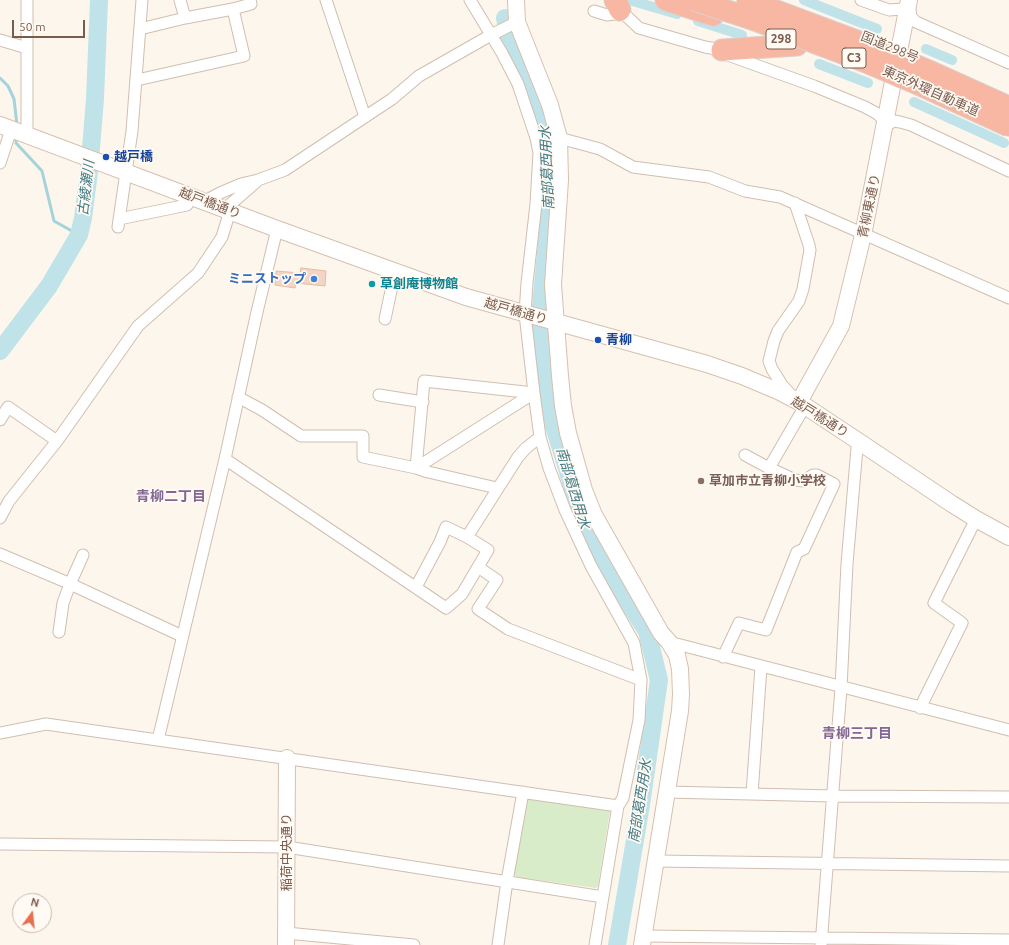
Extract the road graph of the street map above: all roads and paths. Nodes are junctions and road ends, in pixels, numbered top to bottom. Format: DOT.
graph roads {
  1 [pos="26,0"];
  2 [pos="142,0"];
  3 [pos="180,0"];
  4 [pos="250,0"];
  5 [pos="326,0"];
  6 [pos="470,0"];
  7 [pos="516,0"];
  8 [pos="666,0"];
  9 [pos="694,0"];
  10 [pos="747,0"];
  11 [pos="771,0"];
  12 [pos="861,0"];
  13 [pos="909,2"];
  14 [pos="618,5"];
  15 [pos="233,9"];
  16 [pos="594,12"];
  17 [pos="184,18"];
  18 [pos="517,22"];
  19 [pos="140,29"];
  20 [pos="491,35"];
  21 [pos="0,40"];
  22 [pos="797,45"];
  23 [pos="27,48"];
  24 [pos="722,50"];
  25 [pos="899,50"];
  26 [pos="1009,63"];
  27 [pos="137,80"];
  28 [pos="893,82"];
  29 [pos="1008,99"];
  30 [pos="365,116"];
  31 [pos="885,126"];
  32 [pos="1009,126"];
  33 [pos="6,127"];
  34 [pos="27,135"];
  35 [pos="1009,135"];
  36 [pos="559,138"];
  37 [pos="0,163"];
  38 [pos="1009,171"];
  39 [pos="127,173"];
  40 [pos="258,180"];
  41 [pos="198,199"];
  42 [pos="795,203"];
  43 [pos="227,210"];
  44 [pos="277,229"];
  45 [pos="863,234"];
  46 [pos="395,272"];
  47 [pos="1009,298"];
  48 [pos="527,314"];
  49 [pos="385,319"];
  50 [pos="553,321"];
  51 [pos="534,394"];
  52 [pos="379,395"];
  53 [pos="238,397"];
  54 [pos="423,402"];
  55 [pos="802,404"];
  56 [pos="0,420"];
  57 [pos="540,437"];
  58 [pos="57,441"];
  59 [pos="861,443"];
  60 [pos="745,455"];
  61 [pos="225,459"];
  62 [pos="416,468"];
  63 [pos="769,468"];
  64 [pos="497,488"];
  65 [pos="0,518"];
  66 [pos="976,519"];
  67 [pos="467,537"];
  68 [pos="1009,537"];
  69 [pos="0,554"];
  70 [pos="83,555"];
  71 [pos="478,567"];
  72 [pos="70,584"];
  73 [pos="416,587"];
  74 [pos="59,632"];
  75 [pos="182,636"];
  76 [pos="669,642"];
  77 [pos="723,657"];
  78 [pos="761,667"];
  79 [pos="641,680"];
  80 [pos="841,688"];
  81 [pos="920,708"];
  82 [pos="1009,730"];
  83 [pos="0,733"];
  84 [pos="158,740"];
  85 [pos="287,758"];
  86 [pos="523,792"];
  87 [pos="666,792"];
  88 [pos="752,794"];
  89 [pos="834,796"];
  90 [pos="1009,797"];
  91 [pos="618,806"];
  92 [pos="0,844"];
  93 [pos="287,847"];
  94 [pos="656,860"];
  95 [pos="829,863"];
  96 [pos="1009,866"];
  97 [pos="507,881"];
  98 [pos="603,897"];
  99 [pos="286,939"];
  100 [pos="643,940"];
  101 [pos="1009,940"];
  102 [pos="822,941"];
  103 [pos="414,945"];
  104 [pos="498,945"];
  105 [pos="595,945"];
  1 -- 23 [label="street"];
  2 -- 19 [label="street"];
  3 -- 17 [label="street"];
  4 -- 15 [label="street"];
  5 -- 30 [label="street"];
  6 -- 20 [label="street"];
  7 -- 18 [label="street"];
  8 -- 22 [label="highway, 298"];
  9 -- 32 [label="highway, 東京外環自動車道 / C3, bridge"];
  10 -- 29 [label="highway, 東京外環自動車道 / C3, bridge"];
  11 -- 25 [label="highway, 国道298号 / 298"];
  12 -- 13 [label="street"];
  13 -- 25 [label="street, 青柳東通り"];
  13 -- 26 [label="street"];
  14 -- 16 [label="street"];
  14 -- 24 [label="street"];
  15 -- 17 [label="street"];
  15 -- 27 [label="street"];
  17 -- 19 [label="street"];
  18 -- 20 [label="street"];
  18 -- 36 [label="street"];
  19 -- 27 [label="street"];
  20 -- 30 [label="street"];
  20 -- 48 [label="street"];
  21 -- 23 [label="street"];
  22 -- 24 [label="highway"];
  22 -- 28 [label="highway, 298"];
  23 -- 34 [label="street"];
  24 -- 31 [label="street"];
  25 -- 28 [label="street, 青柳東通り"];
  25 -- 29 [label="highway, 国道298号 / 298"];
  27 -- 39 [label="street"];
  28 -- 31 [label="street, 青柳東通り"];
  28 -- 35 [label="highway, 298"];
  30 -- 40 [label="street"];
  31 -- 38 [label="street"];
  31 -- 45 [label="street, 青柳東通り"];
  33 -- 34 [label="street, 越戸橋通り"];
  33 -- 37 [label="street"];
  34 -- 39 [label="street, 越戸橋通り"];
  36 -- 42 [label="street"];
  36 -- 50 [label="street"];
  39 -- 41 [label="street, 越戸橋通り"];
  39 -- 41 [label="street"];
  40 -- 41 [label="street"];
  40 -- 43 [label="street"];
  41 -- 43 [label="street, 越戸橋通り"];
  42 -- 45 [label="street"];
  42 -- 55 [label="street"];
  43 -- 44 [label="street, 越戸橋通り"];
  43 -- 58 [label="street"];
  44 -- 46 [label="street, 越戸橋通り"];
  44 -- 53 [label="street"];
  45 -- 47 [label="street"];
  45 -- 55 [label="street, 青柳東通り"];
  46 -- 48 [label="street, 越戸橋通り"];
  46 -- 49 [label="street"];
  48 -- 50 [label="street, 越戸橋通り"];
  48 -- 51 [label="street"];
  50 -- 55 [label="street, 越戸橋通り"];
  50 -- 76 [label="street"];
  51 -- 54 [label="street"];
  51 -- 57 [label="street"];
  51 -- 62 [label="street"];
  52 -- 54 [label="street"];
  53 -- 61 [label="street"];
  53 -- 62 [label="street"];
  54 -- 62 [label="street"];
  55 -- 59 [label="street, 越戸橋通り"];
  55 -- 63 [label="street"];
  56 -- 58 [label="street"];
  57 -- 64 [label="street"];
  57 -- 79 [label="street"];
  58 -- 65 [label="street"];
  59 -- 66 [label="street, 越戸橋通り"];
  59 -- 80 [label="street"];
  60 -- 63 [label="street"];
  61 -- 73 [label="street"];
  61 -- 75 [label="street"];
  62 -- 64 [label="street"];
  63 -- 77 [label="street"];
  64 -- 67 [label="street"];
  66 -- 68 [label="street, 越戸橋通り"];
  66 -- 81 [label="street"];
  67 -- 71 [label="street"];
  67 -- 73 [label="street"];
  69 -- 72 [label="street"];
  70 -- 72 [label="street"];
  71 -- 73 [label="street"];
  71 -- 79 [label="street"];
  72 -- 74 [label="street"];
  72 -- 75 [label="street"];
  75 -- 84 [label="street"];
  76 -- 77 [label="street"];
  76 -- 87 [label="street"];
  77 -- 78 [label="street"];
  78 -- 80 [label="street"];
  78 -- 88 [label="street"];
  79 -- 91 [label="street"];
  80 -- 81 [label="street"];
  80 -- 89 [label="street"];
  81 -- 82 [label="street"];
  83 -- 84 [label="street"];
  84 -- 85 [label="street"];
  85 -- 86 [label="street"];
  85 -- 93 [label="street, 稲荷中央通り"];
  86 -- 91 [label="street"];
  86 -- 97 [label="street"];
  87 -- 88 [label="street"];
  87 -- 94 [label="street"];
  88 -- 89 [label="street"];
  89 -- 90 [label="street"];
  89 -- 95 [label="street"];
  91 -- 98 [label="street"];
  92 -- 93 [label="street"];
  93 -- 97 [label="street"];
  93 -- 99 [label="street, 稲荷中央通り"];
  94 -- 95 [label="street"];
  94 -- 100 [label="street"];
  95 -- 96 [label="street"];
  95 -- 102 [label="street"];
  97 -- 98 [label="street"];
  97 -- 104 [label="street"];
  98 -- 105 [label="street"];
  99 -- 103 [label="street"];
  100 -- 102 [label="street"];
  101 -- 102 [label="street"];
}
